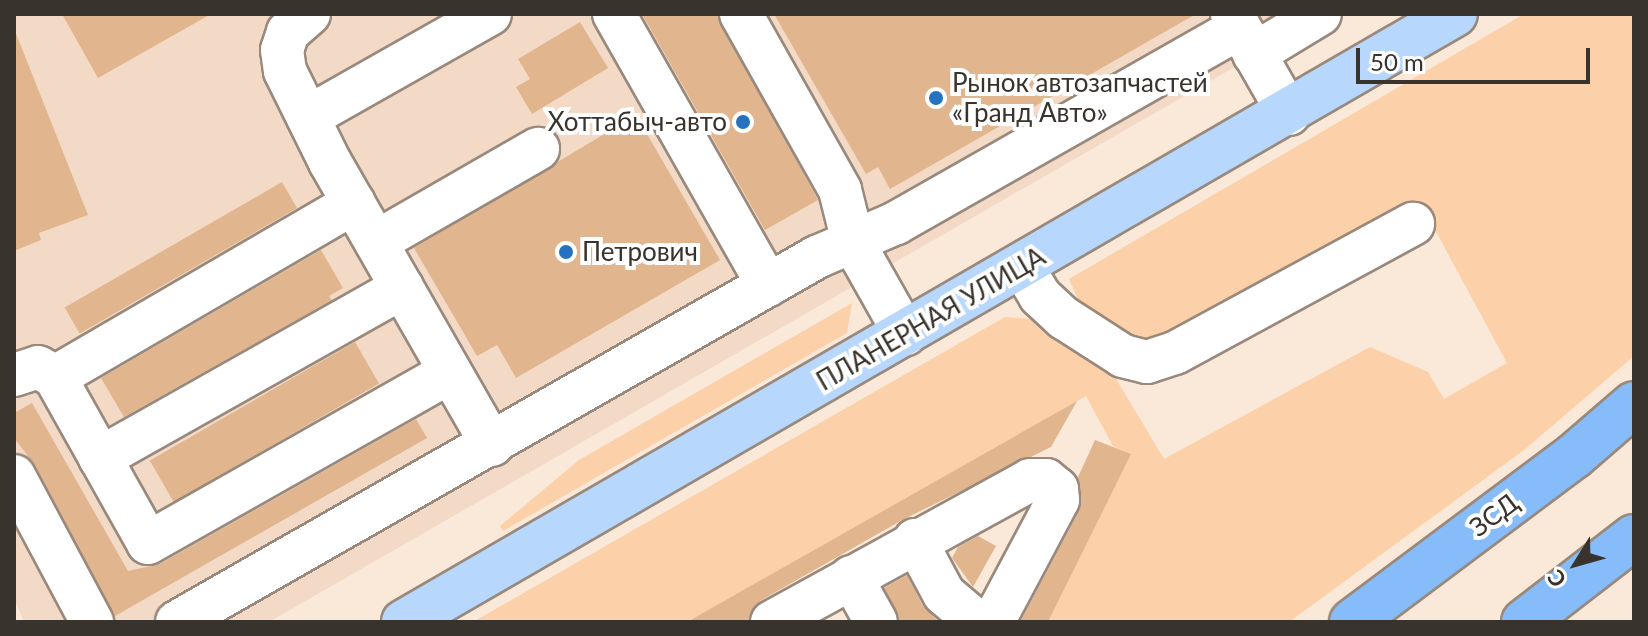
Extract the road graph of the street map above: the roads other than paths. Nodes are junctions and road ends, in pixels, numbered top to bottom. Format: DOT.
graph roads {
  1 [pos="309,14"];
  2 [pos="490,14"];
  3 [pos="614,14"];
  4 [pos="741,14"];
  5 [pos="1320,14"];
  6 [pos="1455,14"];
  7 [pos="1228,30"];
  8 [pos="1289,114"];
  9 [pos="308,117"];
  10 [pos="538,149"];
  11 [pos="354,203"];
  12 [pos="1413,224"];
  13 [pos="376,242"];
  14 [pos="853,242"];
  15 [pos="1022,266"];
  16 [pos="768,285"];
  17 [pos="402,288"];
  18 [pos="905,334"];
  19 [pos="450,372"];
  20 [pos="14,375"];
  21 [pos="55,377"];
  22 [pos="1634,404"];
  23 [pos="492,445"];
  24 [pos="100,458"];
  25 [pos="14,476"];
  26 [pos="1634,537"];
  27 [pos="915,540"];
  28 [pos="851,577"];
  29 [pos="92,622"];
  30 [pos="177,622"];
  31 [pos="404,622"];
  32 [pos="772,622"];
  33 [pos="876,622"];
  34 [pos="977,622"];
  35 [pos="993,622"];
  36 [pos="1352,622"];
  37 [pos="1524,622"];
  1 -- 9 [label="lane"];
  2 -- 9 [label="lane"];
  3 -- 16 [label="lane"];
  4 -- 14 [label="lane"];
  5 -- 7 [label="lane"];
  6 -- 8 [label="main road, ПЛАНЕРНАЯ УЛИЦА"];
  7 -- 8 [label="lane"];
  7 -- 14 [label="lane"];
  8 -- 15 [label="main road, ПЛАНЕРНАЯ УЛИЦА"];
  9 -- 11 [label="lane"];
  10 -- 13 [label="lane"];
  11 -- 13 [label="lane"];
  11 -- 21 [label="lane"];
  12 -- 15 [label="lane"];
  13 -- 17 [label="lane"];
  14 -- 16 [label="lane"];
  14 -- 18 [label="lane"];
  15 -- 18 [label="main road, ПЛАНЕРНАЯ УЛИЦА"];
  16 -- 23 [label="lane"];
  17 -- 19 [label="lane"];
  17 -- 24 [label="lane"];
  18 -- 31 [label="main road, ПЛАНЕРНАЯ УЛИЦА"];
  19 -- 23 [label="lane"];
  19 -- 24 [label="lane"];
  20 -- 21 [label="lane"];
  21 -- 24 [label="lane"];
  22 -- 36 [label="highway, ЗСД"];
  23 -- 30 [label="lane"];
  25 -- 29 [label="lane"];
  26 -- 37 [label="highway"];
  27 -- 28 [label="lane"];
  27 -- 34 [label="lane"];
  27 -- 35 [label="lane"];
  28 -- 32 [label="lane"];
  28 -- 33 [label="lane"];
}
